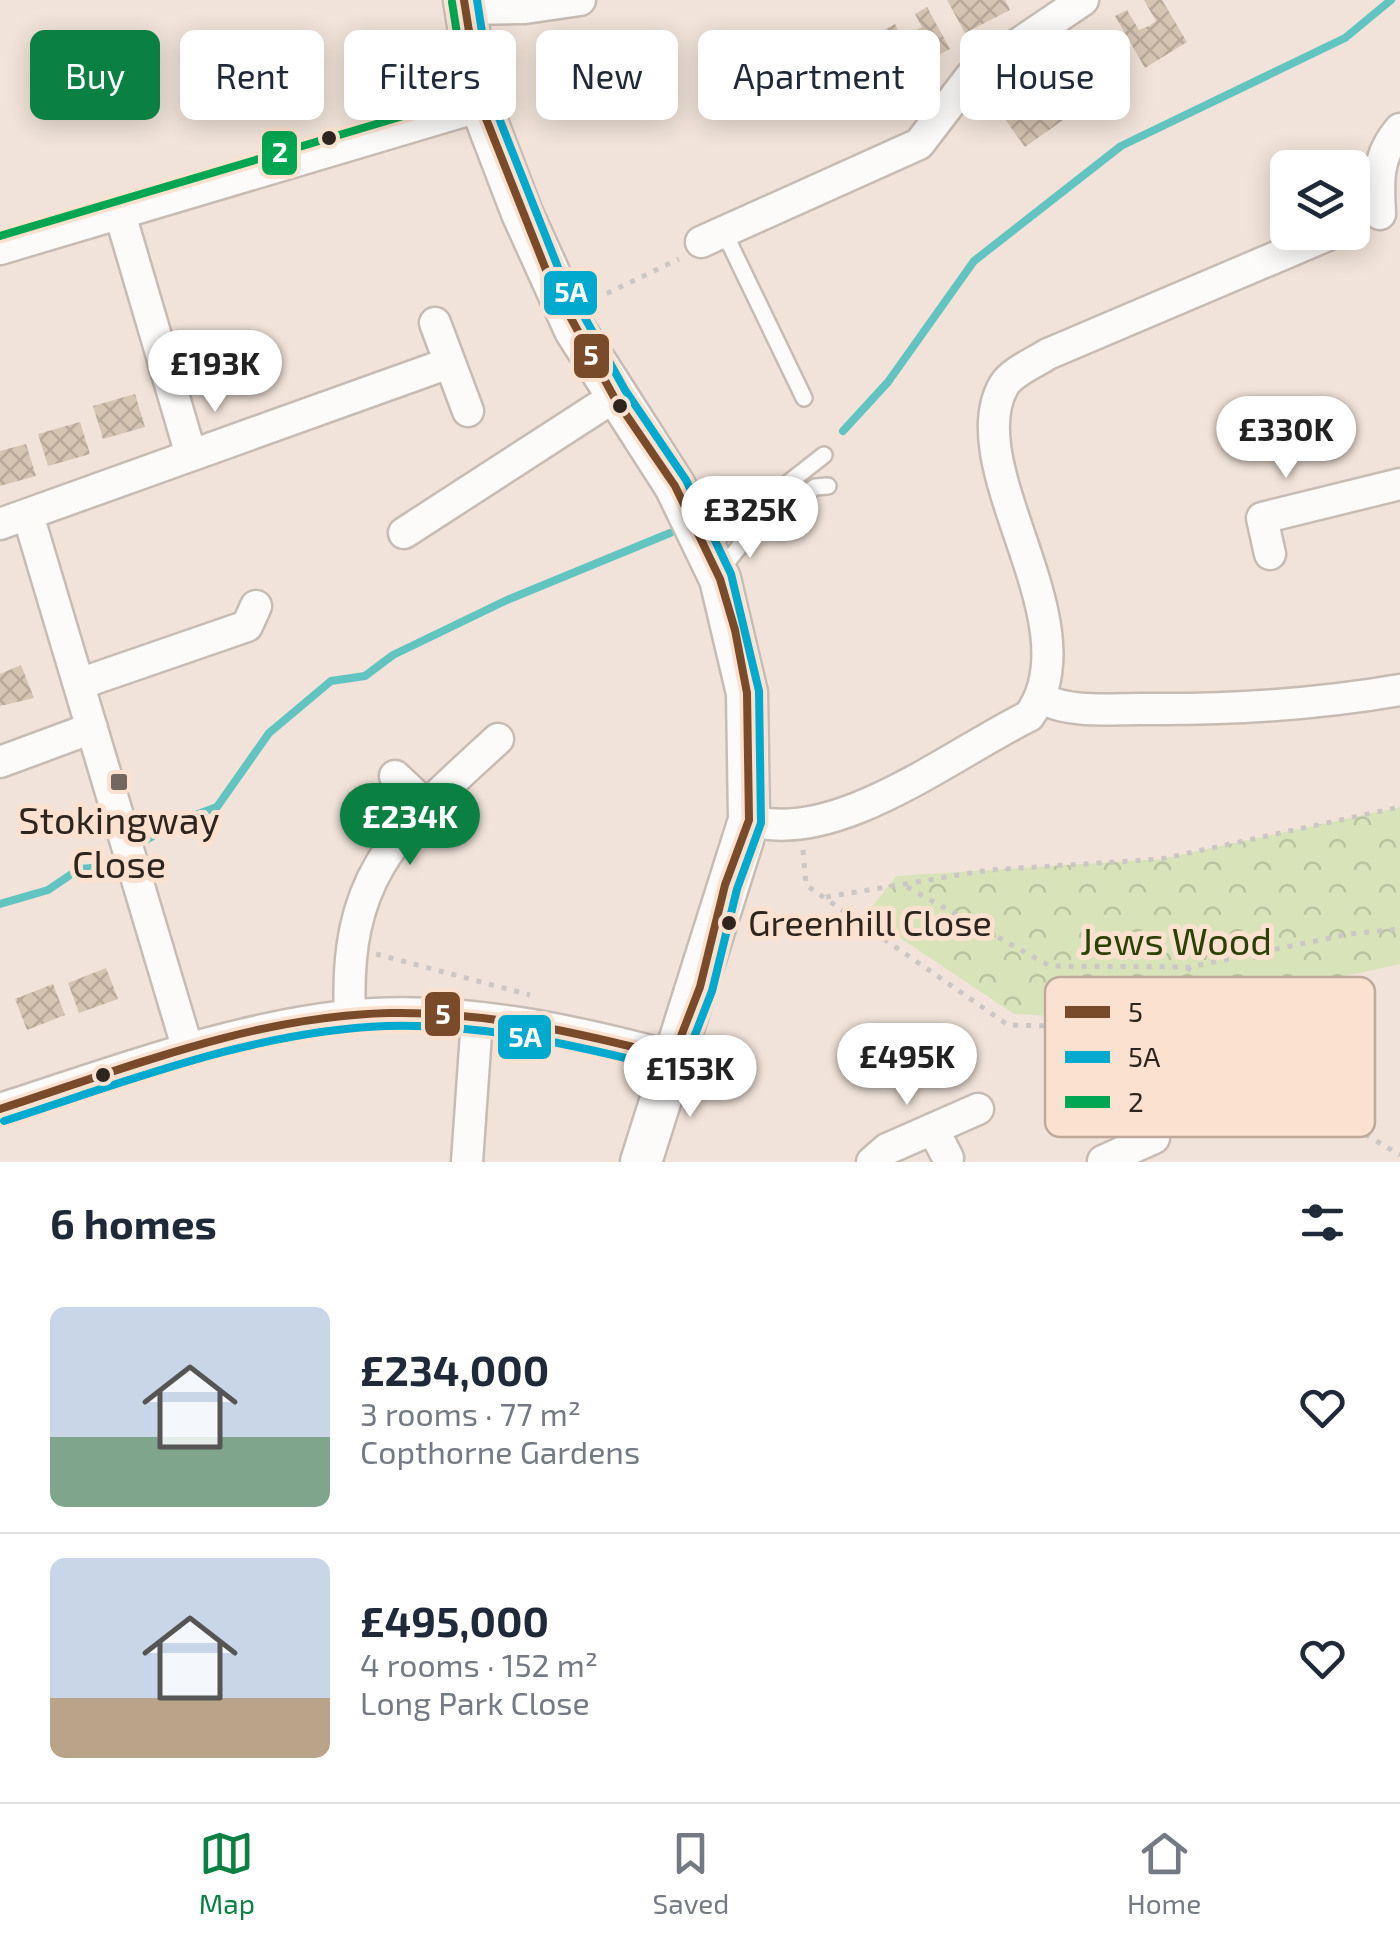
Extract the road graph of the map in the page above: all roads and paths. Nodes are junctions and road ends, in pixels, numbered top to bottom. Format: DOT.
graph roads {
  1 [pos="580,0"];
  2 [pos="1084,0"];
  3 [pos="465,4"];
  4 [pos="469,30"];
  5 [pos="434,120"];
  6 [pos="487,120"];
  7 [pos="1400,129"];
  8 [pos="120,214"];
  9 [pos="1377,215"];
  10 [pos="724,225"];
  11 [pos="0,249"];
  12 [pos="1294,250"];
  13 [pos="566,312"];
  14 [pos="435,322"];
  15 [pos="449,362"];
  16 [pos="614,397"];
  17 [pos="804,398"];
  18 [pos="468,411"];
  19 [pos="191,455"];
  20 [pos="824,456"];
  21 [pos="1400,484"];
  22 [pos="828,486"];
  23 [pos="14,520"];
  24 [pos="404,533"];
  25 [pos="709,545"];
  26 [pos="1270,554"];
  27 [pos="718,574"];
  28 [pos="256,606"];
  29 [pos="79,684"];
  30 [pos="1400,690"];
  31 [pos="1042,699"];
  32 [pos="92,728"];
  33 [pos="498,739"];
  34 [pos="0,762"];
  35 [pos="394,776"];
  36 [pos="426,805"];
  37 [pos="1400,807"];
  38 [pos="749,820"];
  39 [pos="800,822"];
  40 [pos="904,886"];
  41 [pos="824,898"];
  42 [pos="1400,930"];
  43 [pos="354,948"];
  44 [pos="1190,967"];
  45 [pos="1184,977"];
  46 [pos="536,997"];
  47 [pos="350,1016"];
  48 [pos="476,1019"];
  49 [pos="1045,1027"];
  50 [pos="188,1050"];
  51 [pos="672,1057"];
  52 [pos="0,1109"];
  53 [pos="978,1109"];
  54 [pos="934,1129"];
  55 [pos="1369,1137"];
  56 [pos="1400,1156"];
  57 [pos="948,1158"];
  58 [pos="468,1162"];
  59 [pos="641,1162"];
  60 [pos="872,1162"];
  1 -- 3 [label="street"];
  2 -- 10 [label="street"];
  3 -- 4 [label="street"];
  5 -- 8 [label="street"];
  6 -- 13 [label="street"];
  7 -- 9 [label="street"];
  8 -- 11 [label="street"];
  8 -- 19 [label="street"];
  10 -- 13 [label="path"];
  10 -- 17 [label="lane"];
  12 -- 31 [label="street"];
  13 -- 16 [label="street"];
  14 -- 15 [label="street"];
  15 -- 18 [label="street"];
  15 -- 19 [label="street"];
  16 -- 24 [label="street"];
  16 -- 38 [label="street"];
  19 -- 23 [label="street"];
  20 -- 25 [label="lane"];
  21 -- 26 [label="street"];
  22 -- 27 [label="lane"];
  23 -- 29 [label="street"];
  28 -- 29 [label="street"];
  29 -- 32 [label="street"];
  30 -- 31 [label="street"];
  31 -- 39 [label="street"];
  32 -- 34 [label="street"];
  32 -- 50 [label="street"];
  33 -- 36 [label="street"];
  35 -- 36 [label="street"];
  36 -- 43 [label="street"];
  37 -- 40 [label="path"];
  38 -- 39 [label="street"];
  38 -- 51 [label="street"];
  39 -- 41 [label="path"];
  40 -- 41 [label="path"];
  40 -- 44 [label="path"];
  41 -- 49 [label="path"];
  42 -- 44 [label="path"];
  43 -- 46 [label="path"];
  43 -- 47 [label="street"];
  44 -- 45 [label="path"];
  47 -- 48 [label="street"];
  47 -- 50 [label="street"];
  48 -- 51 [label="street"];
  48 -- 58 [label="street"];
  50 -- 52 [label="street"];
  51 -- 59 [label="street"];
  53 -- 54 [label="street"];
  54 -- 57 [label="street"];
  54 -- 60 [label="street"];
  55 -- 56 [label="path"];
}
